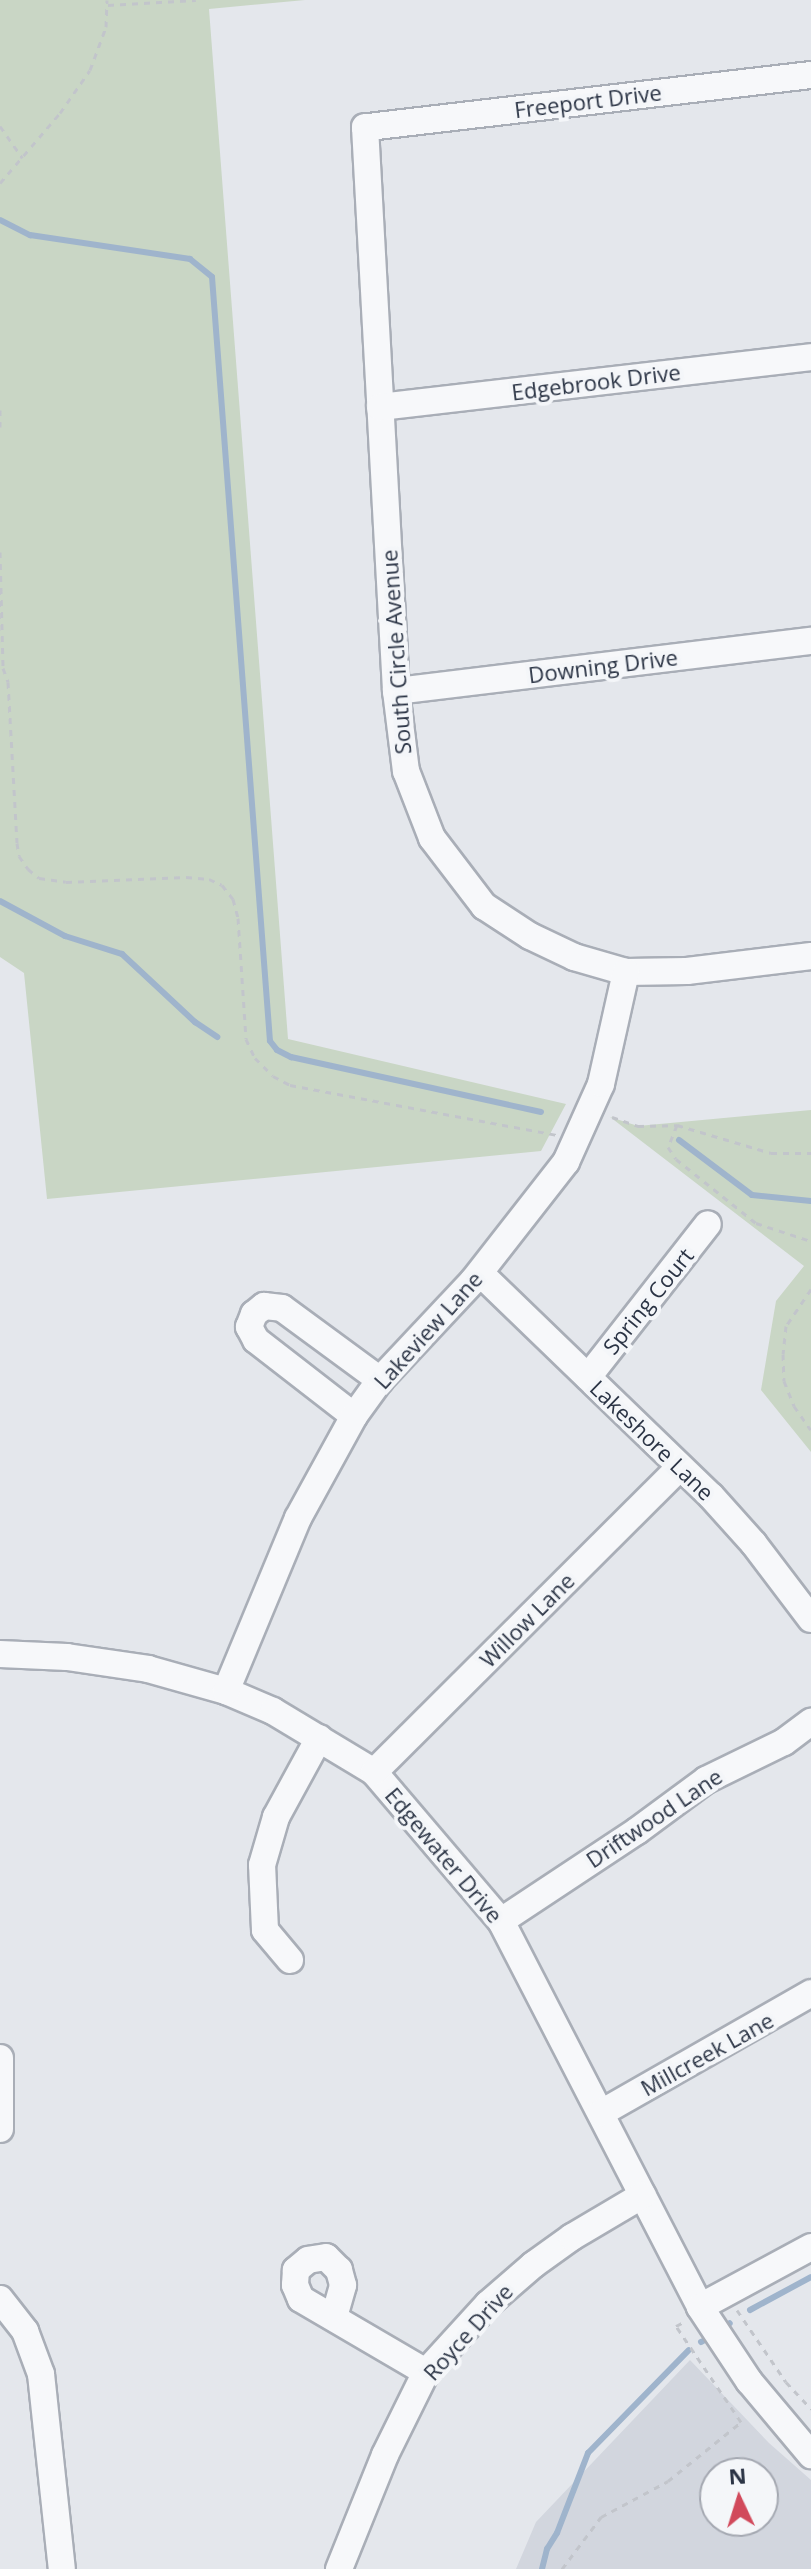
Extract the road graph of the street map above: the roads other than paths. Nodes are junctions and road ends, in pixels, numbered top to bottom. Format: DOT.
graph roads {
  1 [pos="811,75"];
  2 [pos="365,127"];
  3 [pos="811,357"];
  4 [pos="380,407"];
  5 [pos="811,641"];
  6 [pos="396,691"];
  7 [pos="811,956"];
  8 [pos="626,972"];
  9 [pos="708,1224"];
  10 [pos="480,1273"];
  11 [pos="588,1377"];
  12 [pos="380,1380"];
  13 [pos="354,1416"];
  14 [pos="680,1467"];
  15 [pos="811,1619"];
  16 [pos="0,1654"];
  17 [pos="226,1691"];
  18 [pos="811,1722"];
  19 [pos="319,1738"];
  20 [pos="374,1772"];
  21 [pos="501,1921"];
  22 [pos="290,1960"];
  23 [pos="811,1993"];
  24 [pos="0,2058"];
  25 [pos="601,2113"];
  26 [pos="0,2129"];
  27 [pos="643,2195"];
  28 [pos="811,2247"];
  29 [pos="0,2299"];
  30 [pos="694,2314"];
  31 [pos="334,2317"];
  32 [pos="426,2372"];
  33 [pos="776,2414"];
  34 [pos="811,2440"];
  35 [pos="811,2455"];
  36 [pos="62,2569"];
  37 [pos="339,2569"];
  1 -- 2 [label="street, Freeport Drive"];
  2 -- 4 [label="street, South Circle Avenue"];
  3 -- 4 [label="street, Edgebrook Drive"];
  4 -- 6 [label="street, South Circle Avenue"];
  5 -- 6 [label="street, Downing Drive"];
  6 -- 8 [label="street, South Circle Avenue"];
  7 -- 8 [label="street, South Circle Avenue"];
  8 -- 10 [label="street, Lakeview Lane"];
  9 -- 11 [label="street, Spring Court"];
  10 -- 11 [label="street, Lakeshore Lane"];
  10 -- 12 [label="street, Lakeview Lane"];
  11 -- 14 [label="street, Lakeshore Lane"];
  12 -- 13 [label="street, Lakeview Lane"];
  12 -- 13 [label="street"];
  13 -- 17 [label="street, Lakeview Lane"];
  14 -- 15 [label="street, Lakeshore Lane"];
  14 -- 20 [label="street, Willow Lane"];
  16 -- 17 [label="street, Edgewater Drive"];
  17 -- 19 [label="street, Edgewater Drive"];
  18 -- 21 [label="street, Driftwood Lane"];
  19 -- 20 [label="street, Edgewater Drive"];
  19 -- 22 [label="street"];
  20 -- 21 [label="street, Edgewater Drive"];
  21 -- 25 [label="street, Edgewater Drive"];
  23 -- 25 [label="street, Millcreek Lane"];
  24 -- 26 [label="street"];
  25 -- 27 [label="street, Edgewater Drive"];
  27 -- 30 [label="street, Edgewater Drive"];
  27 -- 32 [label="street, Royce Drive"];
  28 -- 30 [label="street"];
  29 -- 36 [label="street"];
  30 -- 33 [label="street, Edgewater Drive"];
  31 -- 32 [label="street"];
  32 -- 37 [label="street, Royce Drive"];
  33 -- 34 [label="street, Edgewater Drive"];
  33 -- 35 [label="street, Edgewater Drive"];
}
